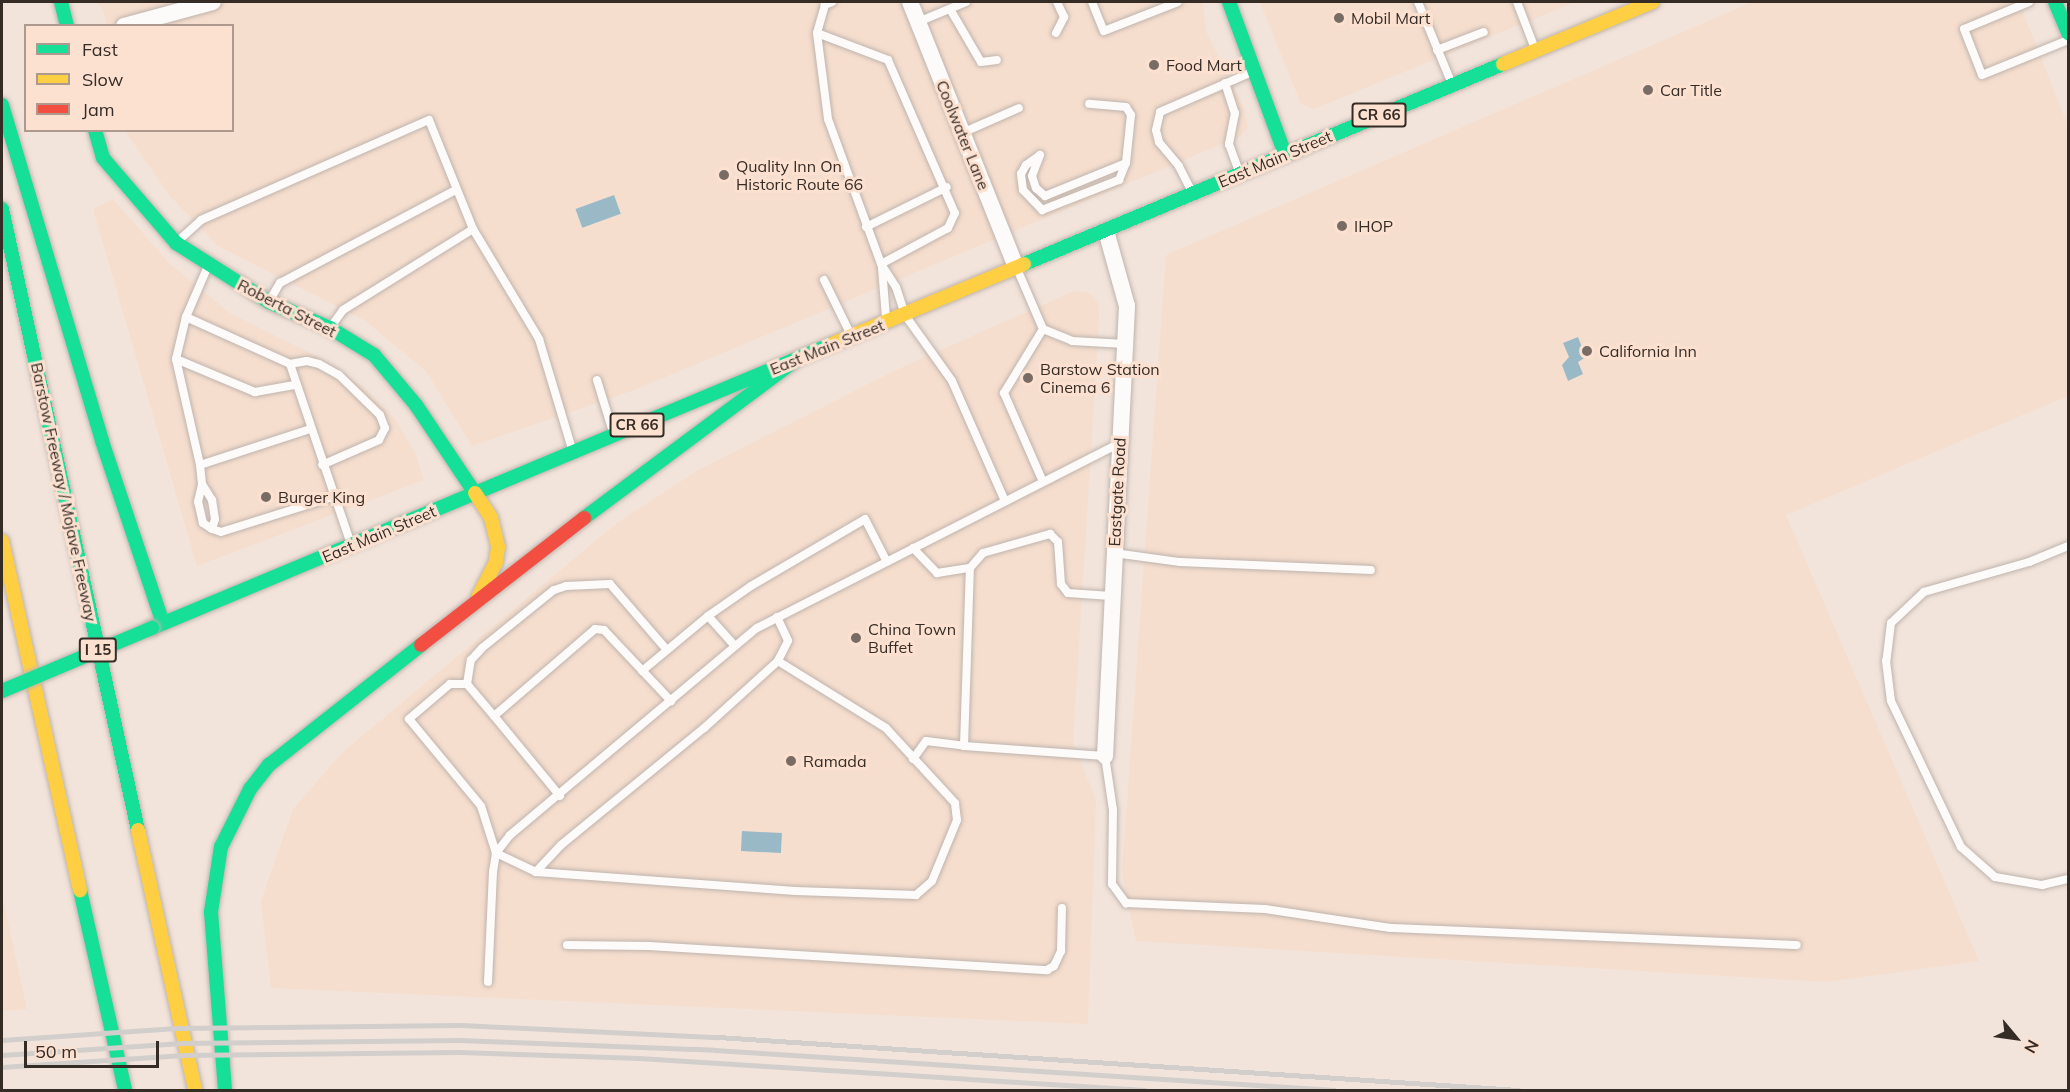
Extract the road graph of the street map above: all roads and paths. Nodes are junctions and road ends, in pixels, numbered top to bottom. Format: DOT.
graph roads {
  1 [pos="60,2"];
  2 [pos="213,2"];
  3 [pos="832,2"];
  4 [pos="910,2"];
  5 [pos="966,2"];
  6 [pos="1057,2"];
  7 [pos="1092,2"];
  8 [pos="1178,2"];
  9 [pos="1229,2"];
  10 [pos="1418,2"];
  11 [pos="1517,2"];
  12 [pos="1653,2"];
  13 [pos="2029,2"];
  14 [pos="2055,2"];
  15 [pos="183,6"];
  16 [pos="950,9"];
  17 [pos="918,22"];
  18 [pos="66,24"];
  19 [pos="130,24"];
  20 [pos="1484,32"];
  21 [pos="817,33"];
  22 [pos="1056,33"];
  23 [pos="2068,33"];
  24 [pos="2068,40"];
  25 [pos="1437,50"];
  26 [pos="1535,50"];
  27 [pos="997,60"];
  28 [pos="1253,71"];
  29 [pos="1225,83"];
  30 [pos="1452,85"];
  31 [pos="1089,104"];
  32 [pos="2,105"];
  33 [pos="1018,108"];
  34 [pos="96,132"];
  35 [pos="962,133"];
  36 [pos="1285,154"];
  37 [pos="1126,163"];
  38 [pos="1239,174"];
  39 [pos="946,187"];
  40 [pos="456,190"];
  41 [pos="1193,194"];
  42 [pos="2,209"];
  43 [pos="866,227"];
  44 [pos="473,229"];
  45 [pos="1106,231"];
  46 [pos="176,243"];
  47 [pos="881,264"];
  48 [pos="208,265"];
  49 [pos="1016,267"];
  50 [pos="824,280"];
  51 [pos="269,302"];
  52 [pos="905,315"];
  53 [pos="186,317"];
  54 [pos="886,322"];
  55 [pos="330,328"];
  56 [pos="1043,330"];
  57 [pos="851,336"];
  58 [pos="1125,344"];
  59 [pos="800,357"];
  60 [pos="176,359"];
  61 [pos="290,364"];
  62 [pos="597,380"];
  63 [pos="294,385"];
  64 [pos="310,429"];
  65 [pos="614,435"];
  66 [pos="1120,443"];
  67 [pos="573,452"];
  68 [pos="200,465"];
  69 [pos="322,465"];
  70 [pos="1043,482"];
  71 [pos="202,484"];
  72 [pos="475,493"];
  73 [pos="333,497"];
  74 [pos="1005,501"];
  75 [pos="212,529"];
  76 [pos="2,541"];
  77 [pos="352,545"];
  78 [pos="2068,546"];
  79 [pos="913,548"];
  80 [pos="1113,553"];
  81 [pos="887,562"];
  82 [pos="970,568"];
  83 [pos="1371,570"];
  84 [pos="1111,596"];
  85 [pos="472,608"];
  86 [pos="708,616"];
  87 [pos="777,617"];
  88 [pos="158,626"];
  89 [pos="735,646"];
  90 [pos="667,650"];
  91 [pos="778,661"];
  92 [pos="642,671"];
  93 [pos="13,675"];
  94 [pos="468,684"];
  95 [pos="2,691"];
  96 [pos="19,697"];
  97 [pos="671,701"];
  98 [pos="494,716"];
  99 [pos="25,718"];
  100 [pos="963,746"];
  101 [pos="1105,756"];
  102 [pos="913,759"];
  103 [pos="51,760"];
  104 [pos="560,796"];
  105 [pos="496,853"];
  106 [pos="536,872"];
  107 [pos="2068,879"];
  108 [pos="1062,909"];
  109 [pos="567,945"];
  110 [pos="1797,945"];
  111 [pos="488,982"];
  112 [pos="125,1090"];
  113 [pos="195,1090"];
  114 [pos="225,1090"];
  1 -- 18 [label="main road"];
  2 -- 15 [label="street"];
  3 -- 21 [label="lane"];
  4 -- 17 [label="street, Coolwater Lane"];
  5 -- 16 [label="lane"];
  6 -- 22 [label="lane"];
  7 -- 8 [label="lane"];
  9 -- 28 [label="main road"];
  10 -- 25 [label="lane"];
  11 -- 26 [label="lane"];
  12 -- 26 [label="main road, East Main Street / CR 66"];
  13 -- 24 [label="lane"];
  14 -- 23 [label="main road"];
  15 -- 19 [label="street"];
  16 -- 17 [label="lane"];
  16 -- 27 [label="lane"];
  17 -- 35 [label="street, Coolwater Lane"];
  20 -- 25 [label="lane"];
  21 -- 39 [label="lane"];
  21 -- 43 [label="lane"];
  25 -- 30 [label="lane"];
  26 -- 30 [label="main road, East Main Street / CR 66"];
  28 -- 29 [label="lane"];
  28 -- 36 [label="main road"];
  29 -- 38 [label="lane"];
  29 -- 41 [label="lane"];
  30 -- 36 [label="main road, East Main Street / CR 66"];
  31 -- 37 [label="lane"];
  32 -- 88 [label="main road"];
  33 -- 35 [label="lane"];
  34 -- 46 [label="main road, Roberta Street"];
  35 -- 49 [label="street, Coolwater Lane"];
  36 -- 38 [label="main road, East Main Street / CR 66"];
  37 -- 37 [label="lane"];
  38 -- 41 [label="main road, East Main Street / CR 66"];
  39 -- 43 [label="lane"];
  39 -- 47 [label="lane"];
  40 -- 44 [label="lane"];
  40 -- 46 [label="lane"];
  40 -- 51 [label="lane"];
  41 -- 45 [label="main road, East Main Street / CR 66"];
  42 -- 113 [label="main road, Barstow Freeway / Mojave Freeway / I 15"];
  43 -- 47 [label="lane"];
  44 -- 55 [label="lane"];
  44 -- 67 [label="lane"];
  45 -- 49 [label="main road, East Main Street / CR 66"];
  45 -- 58 [label="street, Eastgate Road"];
  46 -- 48 [label="main road, Roberta Street"];
  47 -- 52 [label="lane"];
  47 -- 54 [label="lane"];
  48 -- 51 [label="main road, Roberta Street"];
  48 -- 53 [label="lane"];
  49 -- 52 [label="main road, East Main Street / CR 66"];
  49 -- 56 [label="lane"];
  50 -- 57 [label="lane"];
  51 -- 55 [label="main road, Roberta Street"];
  52 -- 54 [label="main road, East Main Street / CR 66"];
  52 -- 74 [label="lane"];
  53 -- 60 [label="lane"];
  53 -- 61 [label="lane"];
  54 -- 57 [label="main road, East Main Street / CR 66"];
  55 -- 72 [label="main road, Roberta Street"];
  56 -- 58 [label="lane"];
  56 -- 70 [label="lane"];
  57 -- 59 [label="main road, East Main Street / CR 66"];
  58 -- 66 [label="street, Eastgate Road"];
  59 -- 65 [label="main road, East Main Street / CR 66"];
  59 -- 85 [label="main road"];
  60 -- 63 [label="lane"];
  60 -- 68 [label="lane"];
  61 -- 63 [label="lane"];
  61 -- 69 [label="lane"];
  62 -- 65 [label="lane"];
  63 -- 64 [label="lane"];
  64 -- 68 [label="lane"];
  64 -- 69 [label="lane"];
  65 -- 67 [label="main road, East Main Street / CR 66"];
  66 -- 70 [label="lane"];
  66 -- 80 [label="street, Eastgate Road"];
  67 -- 72 [label="main road, East Main Street / CR 66"];
  68 -- 71 [label="lane"];
  69 -- 73 [label="lane"];
  70 -- 74 [label="lane"];
  71 -- 75 [label="lane"];
  71 -- 75 [label="lane"];
  72 -- 77 [label="main road, East Main Street / CR 66"];
  72 -- 85 [label="main road, Roberta Street"];
  73 -- 75 [label="lane"];
  73 -- 77 [label="lane"];
  74 -- 79 [label="lane"];
  76 -- 103 [label="main road"];
  77 -- 88 [label="main road, East Main Street / CR 66"];
  78 -- 107 [label="lane"];
  79 -- 81 [label="lane"];
  79 -- 82 [label="lane"];
  80 -- 83 [label="lane"];
  80 -- 84 [label="street, Eastgate Road"];
  81 -- 86 [label="lane"];
  81 -- 87 [label="lane"];
  82 -- 84 [label="lane"];
  82 -- 100 [label="lane"];
  84 -- 101 [label="street, Eastgate Road"];
  85 -- 114 [label="main road"];
  86 -- 89 [label="lane"];
  86 -- 90 [label="lane"];
  87 -- 89 [label="lane"];
  87 -- 91 [label="lane"];
  88 -- 95 [label="main road, East Main Street / CR 66, bridge"];
  89 -- 97 [label="lane"];
  90 -- 92 [label="lane"];
  90 -- 94 [label="lane"];
  91 -- 102 [label="lane"];
  91 -- 106 [label="lane"];
  92 -- 97 [label="lane"];
  92 -- 98 [label="lane"];
  93 -- 96 [label="main road"];
  94 -- 98 [label="lane"];
  94 -- 105 [label="lane"];
  97 -- 104 [label="lane"];
  98 -- 104 [label="lane"];
  99 -- 103 [label="main road"];
  100 -- 101 [label="lane"];
  100 -- 102 [label="lane"];
  101 -- 110 [label="lane"];
  102 -- 106 [label="lane"];
  103 -- 112 [label="main road"];
  104 -- 105 [label="lane"];
  105 -- 106 [label="lane"];
  105 -- 111 [label="lane"];
  108 -- 109 [label="lane"];
}
